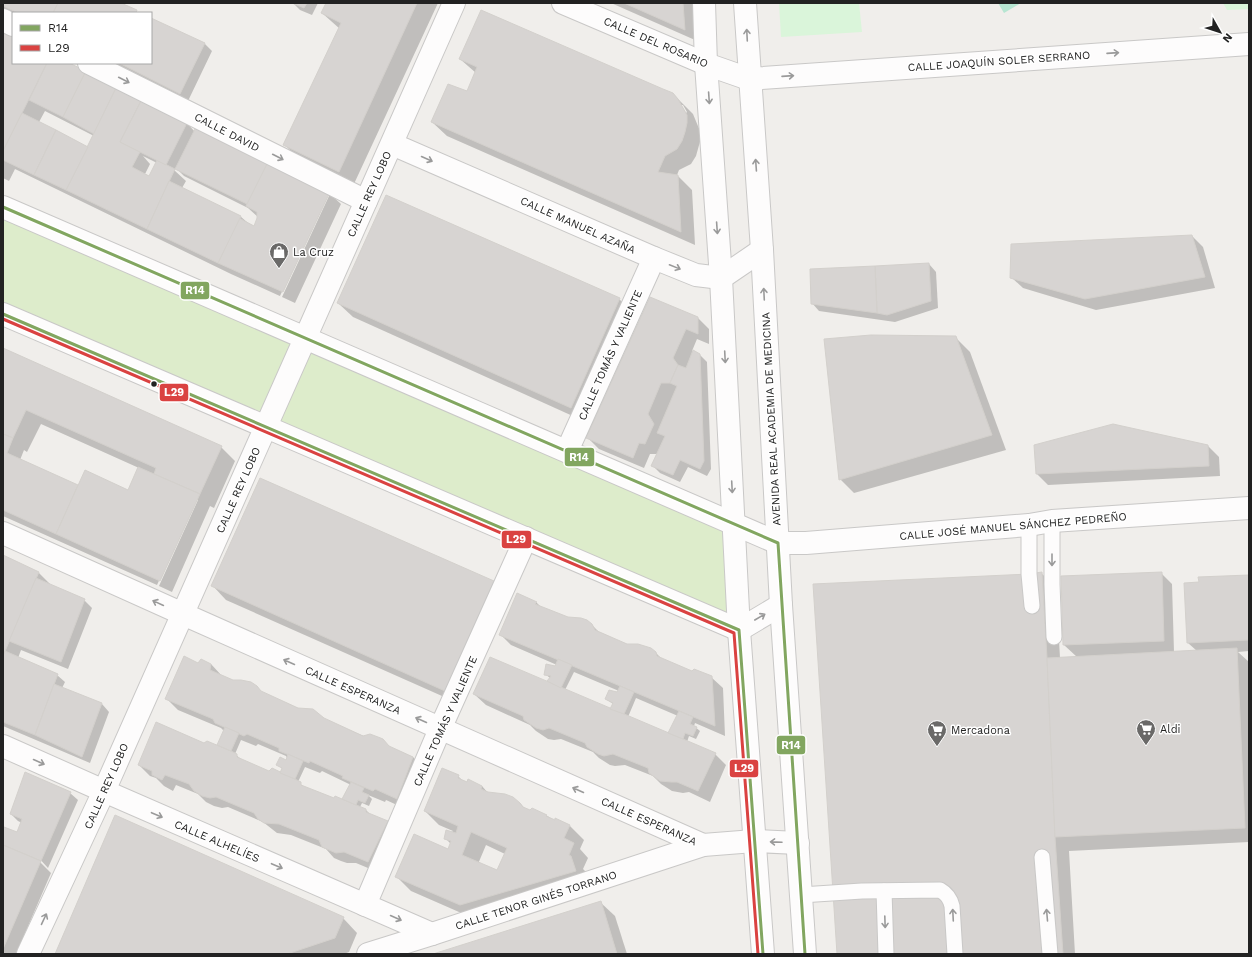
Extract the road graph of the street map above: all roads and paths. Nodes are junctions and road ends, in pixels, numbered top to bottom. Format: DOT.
graph roads {
  1 [pos="454,3"];
  2 [pos="563,3"];
  3 [pos="704,3"];
  4 [pos="745,3"];
  5 [pos="3,20"];
  6 [pos="12,24"];
  7 [pos="1249,44"];
  8 [pos="91,64"];
  9 [pos="706,64"];
  10 [pos="749,79"];
  11 [pos="392,144"];
  12 [pos="366,201"];
  13 [pos="3,207"];
  14 [pos="762,250"];
  15 [pos="654,258"];
  16 [pos="721,278"];
  17 [pos="3,314"];
  18 [pos="305,338"];
  19 [pos="266,427"];
  20 [pos="567,451"];
  21 [pos="1249,508"];
  22 [pos="1052,521"];
  23 [pos="734,524"];
  24 [pos="1029,525"];
  25 [pos="3,533"];
  26 [pos="526,538"];
  27 [pos="778,543"];
  28 [pos="781,605"];
  29 [pos="1032,606"];
  30 [pos="183,614"];
  31 [pos="739,630"];
  32 [pos="1054,638"];
  33 [pos="440,729"];
  34 [pos="3,746"];
  35 [pos="104,791"];
  36 [pos="754,841"];
  37 [pos="798,843"];
  38 [pos="703,845"];
  39 [pos="1042,857"];
  40 [pos="884,891"];
  41 [pos="801,895"];
  42 [pos="365,905"];
  43 [pos="432,934"];
  44 [pos="28,954"];
  45 [pos="368,954"];
  46 [pos="763,954"];
  47 [pos="805,954"];
  48 [pos="886,954"];
  49 [pos="955,954"];
  50 [pos="1050,954"];
  1 -- 11 [label="street, CALLE REY LOBO"];
  2 -- 9 [label="street, CALLE DEL ROSARIO"];
  3 -- 9 [label="street"];
  10 -- 4 [label="street, AVENIDA REAL ACADEMIA DE MEDICINA, one-way"];
  5 -- 6 [label="street"];
  10 -- 7 [label="street, CALLE JOAQUÍN SOLER SERRANO, one-way"];
  8 -- 12 [label="street, CALLE DAVID, one-way"];
  9 -- 10 [label="street, CALLE DEL ROSARIO"];
  9 -- 16 [label="street, one-way"];
  14 -- 10 [label="street, AVENIDA REAL ACADEMIA DE MEDICINA, one-way"];
  11 -- 12 [label="street, CALLE REY LOBO"];
  11 -- 15 [label="street, CALLE MANUEL AZAÑA, one-way"];
  12 -- 18 [label="street, CALLE REY LOBO"];
  13 -- 18 [label="street"];
  14 -- 16 [label="street"];
  27 -- 14 [label="street, AVENIDA REAL ACADEMIA DE MEDICINA, one-way"];
  15 -- 16 [label="street, CALLE MANUEL AZAÑA, one-way"];
  15 -- 20 [label="street, CALLE TOMÁS Y VALIENTE"];
  16 -- 23 [label="street, one-way"];
  17 -- 19 [label="street"];
  18 -- 19 [label="street, CALLE REY LOBO"];
  18 -- 20 [label="street"];
  19 -- 26 [label="street"];
  19 -- 30 [label="street, CALLE REY LOBO"];
  20 -- 23 [label="street"];
  21 -- 22 [label="street, CALLE JOSÉ MANUEL SÁNCHEZ PEDREÑO"];
  22 -- 24 [label="street, CALLE JOSÉ MANUEL SÁNCHEZ PEDREÑO"];
  22 -- 32 [label="lane, one-way"];
  23 -- 27 [label="street"];
  23 -- 31 [label="street"];
  24 -- 27 [label="street, CALLE JOSÉ MANUEL SÁNCHEZ PEDREÑO"];
  24 -- 29 [label="lane"];
  30 -- 25 [label="street, CALLE ESPERANZA, one-way"];
  26 -- 31 [label="street"];
  26 -- 33 [label="street, CALLE TOMÁS Y VALIENTE"];
  27 -- 28 [label="street, AVENIDA REAL ACADEMIA DE MEDICINA"];
  31 -- 28 [label="street, one-way"];
  28 -- 37 [label="street, AVENIDA REAL ACADEMIA DE MEDICINA"];
  33 -- 30 [label="street, CALLE ESPERANZA, one-way"];
  30 -- 35 [label="street, CALLE REY LOBO"];
  31 -- 36 [label="street"];
  38 -- 33 [label="street, CALLE ESPERANZA, one-way"];
  33 -- 42 [label="street, CALLE TOMÁS Y VALIENTE"];
  34 -- 35 [label="street, CALLE ALHELÍES, one-way"];
  35 -- 42 [label="street, CALLE ALHELÍES, one-way"];
  44 -- 35 [label="street, CALLE REY LOBO, one-way"];
  37 -- 36 [label="street, one-way"];
  36 -- 38 [label="street"];
  36 -- 46 [label="street"];
  37 -- 41 [label="street, AVENIDA REAL ACADEMIA DE MEDICINA"];
  38 -- 43 [label="street, CALLE TENOR GINÉS TORRANO"];
  50 -- 39 [label="lane, one-way"];
  40 -- 41 [label="lane"];
  40 -- 48 [label="lane, one-way"];
  49 -- 40 [label="lane, one-way"];
  41 -- 47 [label="street, AVENIDA REAL ACADEMIA DE MEDICINA"];
  42 -- 43 [label="street, CALLE ALHELÍES, one-way"];
  43 -- 45 [label="street, CALLE TENOR GINÉS TORRANO"];
}
